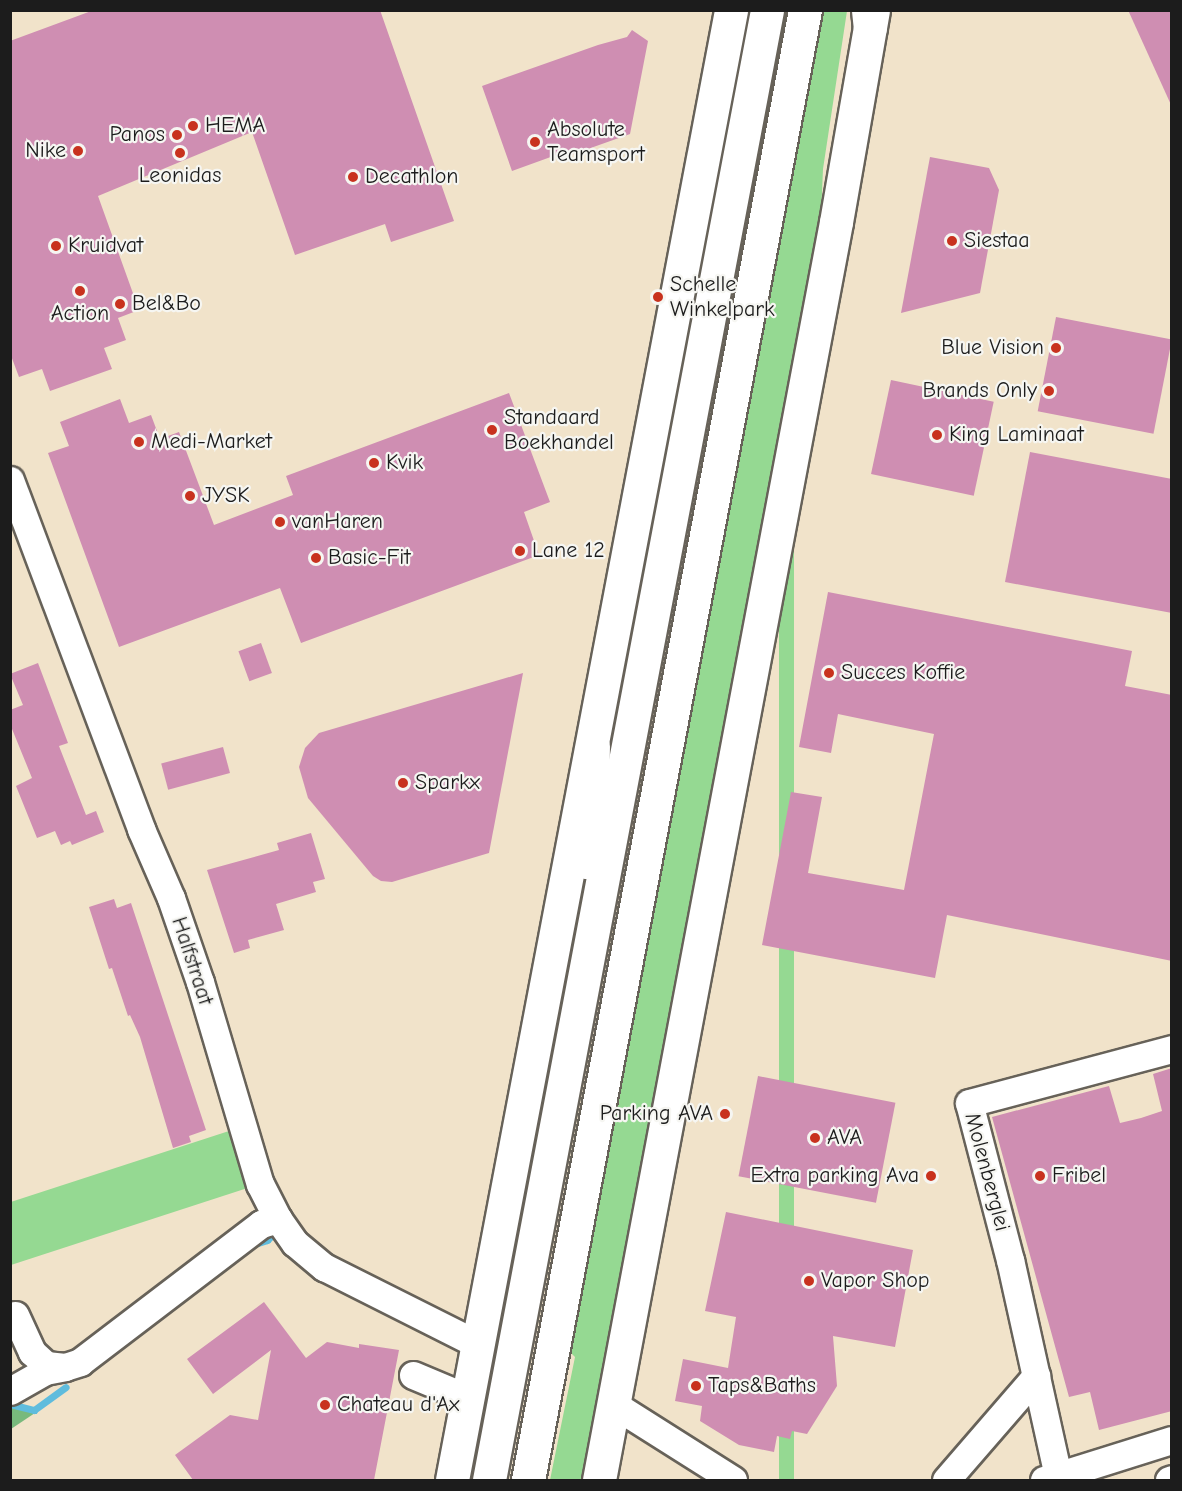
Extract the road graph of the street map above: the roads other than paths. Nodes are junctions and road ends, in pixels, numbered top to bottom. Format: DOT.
graph roads {
  1 [pos="731,10"];
  2 [pos="767,10"];
  3 [pos="805,10"];
  4 [pos="870,16"];
  5 [pos="10,480"];
  6 [pos="592,746"];
  7 [pos="589,951"];
  8 [pos="1172,1049"];
  9 [pos="279,1219"];
  10 [pos="15,1315"];
  11 [pos="479,1345"];
  12 [pos="65,1367"];
  13 [pos="413,1375"];
  14 [pos="1036,1376"];
  15 [pos="10,1391"];
  16 [pos="468,1398"];
  17 [pos="613,1404"];
  18 [pos="1170,1446"];
  19 [pos="1051,1478"];
  20 [pos="452,1480"];
  21 [pos="489,1480"];
  22 [pos="528,1480"];
  23 [pos="599,1480"];
  24 [pos="733,1480"];
  25 [pos="946,1480"];
  1 -- 6 [label="main road"];
  2 -- 7 [label="main road"];
  3 -- 22 [label="main road"];
  4 -- 17 [label="main road"];
  5 -- 9 [label="street, Halfstraat"];
  6 -- 7 [label="main road"];
  6 -- 11 [label="main road"];
  7 -- 21 [label="main road"];
  8 -- 14 [label="street, Molenberglei"];
  9 -- 11 [label="street, Halfstraat"];
  9 -- 12 [label="street"];
  10 -- 12 [label="street"];
  11 -- 16 [label="main road"];
  12 -- 15 [label="street"];
  13 -- 16 [label="street"];
  14 -- 19 [label="street, Molenberglei"];
  14 -- 25 [label="street"];
  16 -- 20 [label="main road"];
  17 -- 23 [label="main road"];
  17 -- 24 [label="street"];
  18 -- 19 [label="street, Molenberglei"];
}
